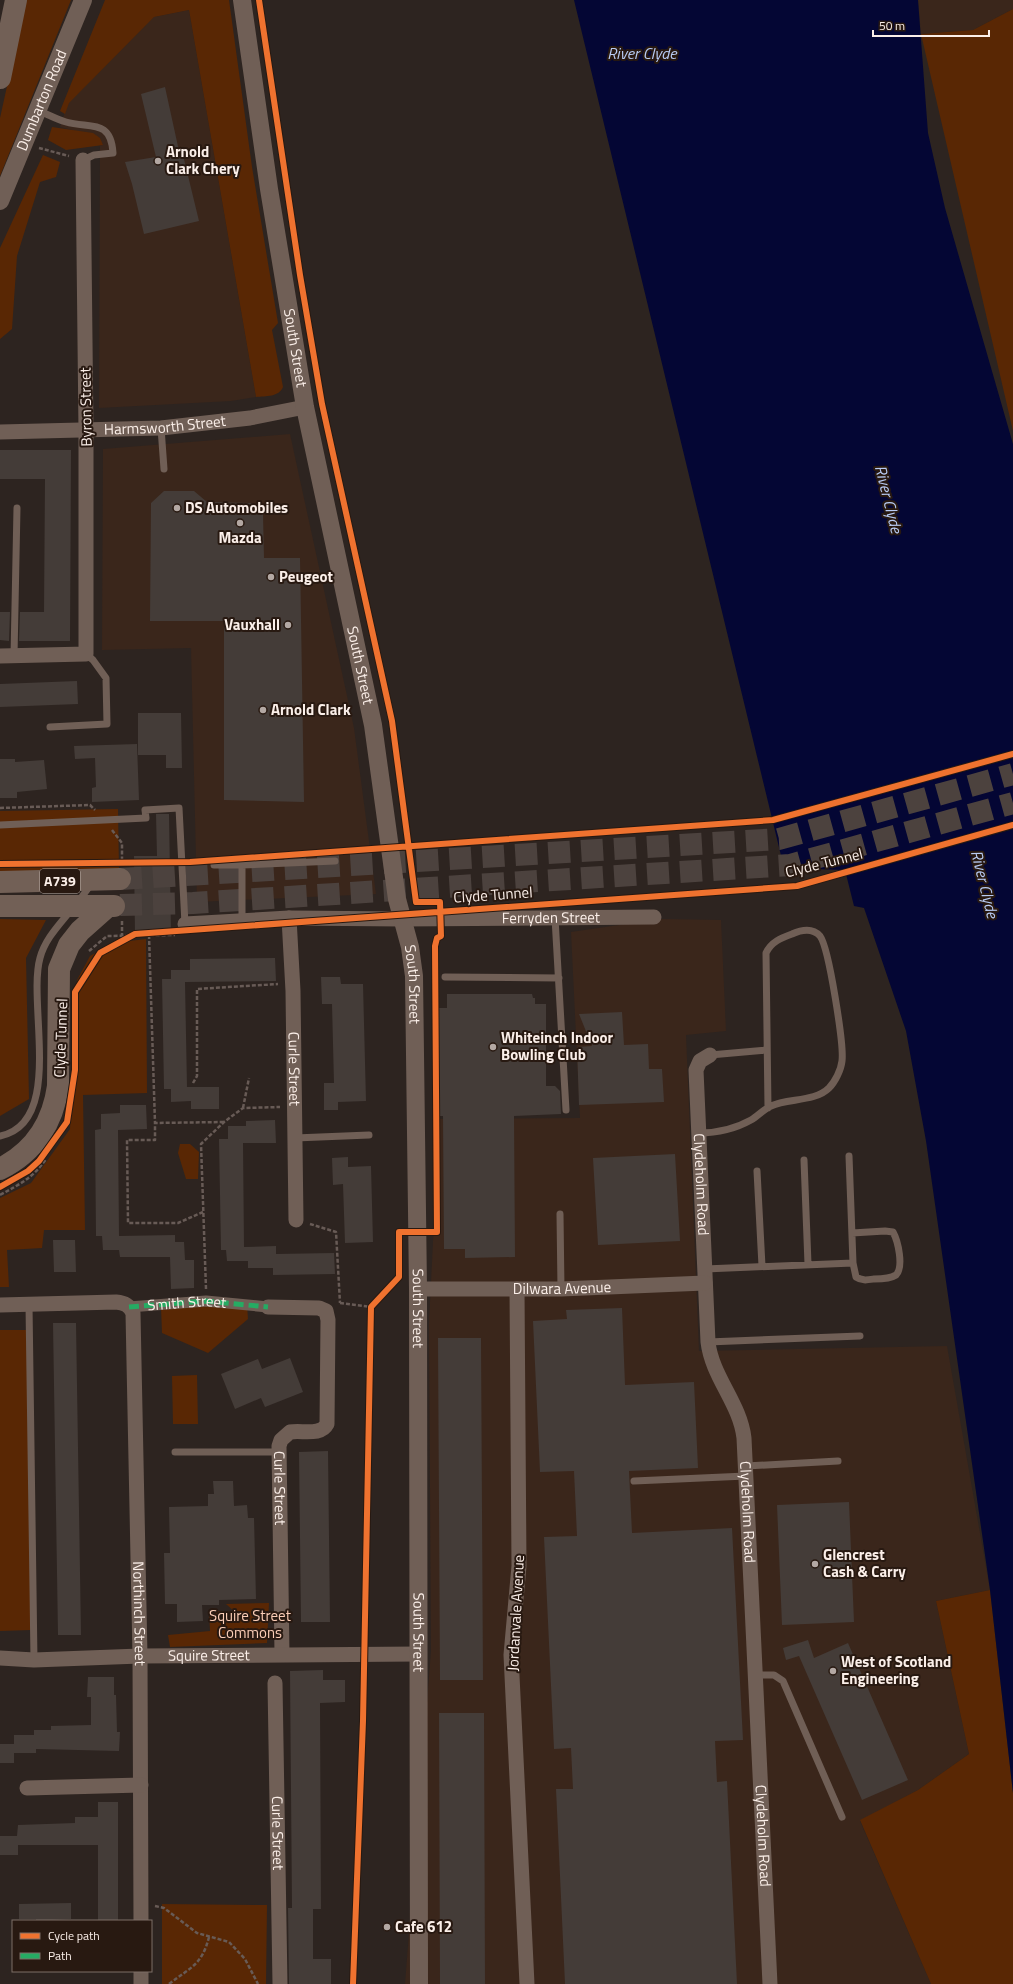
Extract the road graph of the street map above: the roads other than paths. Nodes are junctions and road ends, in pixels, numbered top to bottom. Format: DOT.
graph roads {
  1 [pos="16,0"];
  2 [pos="83,0"];
  3 [pos="242,0"];
  4 [pos="0,78"];
  5 [pos="37,110"];
  6 [pos="83,160"];
  7 [pos="0,200"];
  8 [pos="305,408"];
  9 [pos="161,428"];
  10 [pos="86,431"];
  11 [pos="0,432"];
  12 [pos="164,469"];
  13 [pos="16,508"];
  14 [pos="86,654"];
  15 [pos="7,656"];
  16 [pos="50,727"];
  17 [pos="0,825"];
  18 [pos="335,861"];
  19 [pos="214,865"];
  20 [pos="242,865"];
  21 [pos="122,868"];
  22 [pos="94,881"];
  23 [pos="0,882"];
  24 [pos="0,906"];
  25 [pos="75,906"];
  26 [pos="654,917"];
  27 [pos="289,918"];
  28 [pos="555,918"];
  29 [pos="402,919"];
  30 [pos="242,921"];
  31 [pos="186,926"];
  32 [pos="445,977"];
  33 [pos="559,978"];
  34 [pos="766,1050"];
  35 [pos="710,1055"];
  36 [pos="768,1108"];
  37 [pos="566,1110"];
  38 [pos="699,1133"];
  39 [pos="369,1135"];
  40 [pos="0,1136"];
  41 [pos="295,1138"];
  42 [pos="849,1156"];
  43 [pos="804,1160"];
  44 [pos="0,1169"];
  45 [pos="757,1171"];
  46 [pos="560,1214"];
  47 [pos="296,1220"];
  48 [pos="852,1233"];
  49 [pos="853,1263"];
  50 [pos="808,1264"];
  51 [pos="762,1266"];
  52 [pos="705,1276"];
  53 [pos="418,1289"];
  54 [pos="561,1289"];
  55 [pos="517,1290"];
  56 [pos="0,1305"];
  57 [pos="29,1305"];
  58 [pos="129,1306"];
  59 [pos="268,1307"];
  60 [pos="326,1311"];
  61 [pos="860,1336"];
  62 [pos="708,1342"];
  63 [pos="175,1452"];
  64 [pos="279,1452"];
  65 [pos="838,1461"];
  66 [pos="746,1471"];
  67 [pos="634,1481"];
  68 [pos="282,1654"];
  69 [pos="419,1654"];
  70 [pos="140,1656"];
  71 [pos="0,1658"];
  72 [pos="34,1660"];
  73 [pos="755,1675"];
  74 [pos="275,1683"];
  75 [pos="141,1785"];
  76 [pos="26,1788"];
  77 [pos="842,1817"];
  78 [pos="141,1920"];
  79 [pos="141,1972"];
  80 [pos="141,1984"];
  81 [pos="280,1984"];
  82 [pos="419,1984"];
  83 [pos="527,1984"];
  84 [pos="770,1984"];
  1 -- 4 [label="main road"];
  2 -- 5 [label="street, Dumbarton Road"];
  3 -- 8 [label="street, South Street"];
  5 -- 6 [label="lane"];
  5 -- 7 [label="street, Dumbarton Road"];
  6 -- 10 [label="street, Byron Street"];
  8 -- 9 [label="street, Harmsworth Street"];
  8 -- 29 [label="street, South Street"];
  9 -- 10 [label="street, Harmsworth Street"];
  9 -- 12 [label="lane"];
  10 -- 11 [label="street, Harmsworth Street"];
  10 -- 14 [label="street, Byron Street"];
  13 -- 15 [label="lane"];
  14 -- 15 [label="street"];
  14 -- 16 [label="lane"];
  17 -- 31 [label="lane"];
  18 -- 20 [label="lane"];
  19 -- 20 [label="lane"];
  20 -- 30 [label="lane"];
  21 -- 22 [label="main road, A739"];
  22 -- 23 [label="main road, A739"];
  22 -- 25 [label="lane"];
  24 -- 25 [label="main road, A739"];
  25 -- 40 [label="lane"];
  25 -- 44 [label="main road, A739"];
  26 -- 28 [label="street, Ferryden Street"];
  27 -- 29 [label="street, Ferryden Street"];
  27 -- 30 [label="street, Ferryden Street"];
  27 -- 41 [label="street, Curle Street"];
  28 -- 29 [label="street, Ferryden Street"];
  28 -- 33 [label="lane"];
  29 -- 53 [label="street, South Street"];
  30 -- 31 [label="street, Ferryden Street"];
  32 -- 33 [label="lane"];
  33 -- 37 [label="lane"];
  34 -- 35 [label="lane"];
  34 -- 36 [label="lane"];
  34 -- 36 [label="lane"];
  35 -- 38 [label="street, Clydeholm Road"];
  36 -- 38 [label="lane"];
  38 -- 52 [label="street, Clydeholm Road"];
  39 -- 41 [label="lane"];
  41 -- 47 [label="street, Curle Street"];
  42 -- 48 [label="lane"];
  43 -- 50 [label="lane"];
  45 -- 51 [label="lane"];
  46 -- 54 [label="lane"];
  48 -- 49 [label="lane"];
  48 -- 49 [label="lane"];
  49 -- 50 [label="lane"];
  50 -- 51 [label="lane"];
  51 -- 52 [label="lane"];
  52 -- 54 [label="street, Dilwara Avenue"];
  52 -- 62 [label="street, Clydeholm Road"];
  53 -- 55 [label="street, Dilwara Avenue"];
  53 -- 69 [label="street, South Street"];
  54 -- 55 [label="street, Dilwara Avenue"];
  55 -- 83 [label="street, Jordanvale Avenue"];
  56 -- 57 [label="street, Smith Street"];
  57 -- 58 [label="street, Smith Street"];
  57 -- 72 [label="lane"];
  58 -- 59 [label="street, Smith Street"];
  58 -- 70 [label="street, Northinch Street"];
  59 -- 60 [label="street, Smith Street"];
  60 -- 64 [label="street, Curle Street"];
  61 -- 62 [label="lane"];
  62 -- 66 [label="street, Clydeholm Road"];
  63 -- 64 [label="lane"];
  64 -- 68 [label="street, Curle Street"];
  65 -- 66 [label="lane"];
  66 -- 67 [label="lane"];
  66 -- 73 [label="street, Clydeholm Road"];
  68 -- 69 [label="street, Squire Street"];
  68 -- 70 [label="street, Squire Street"];
  69 -- 82 [label="street, South Street"];
  70 -- 72 [label="street, Squire Street"];
  70 -- 75 [label="street, Northinch Street"];
  71 -- 72 [label="street, Squire Street"];
  73 -- 77 [label="lane"];
  73 -- 84 [label="street, Clydeholm Road"];
  74 -- 81 [label="street, Curle Street"];
  75 -- 76 [label="street"];
  75 -- 78 [label="street, Northinch Street"];
  79 -- 80 [label="street"];
}
